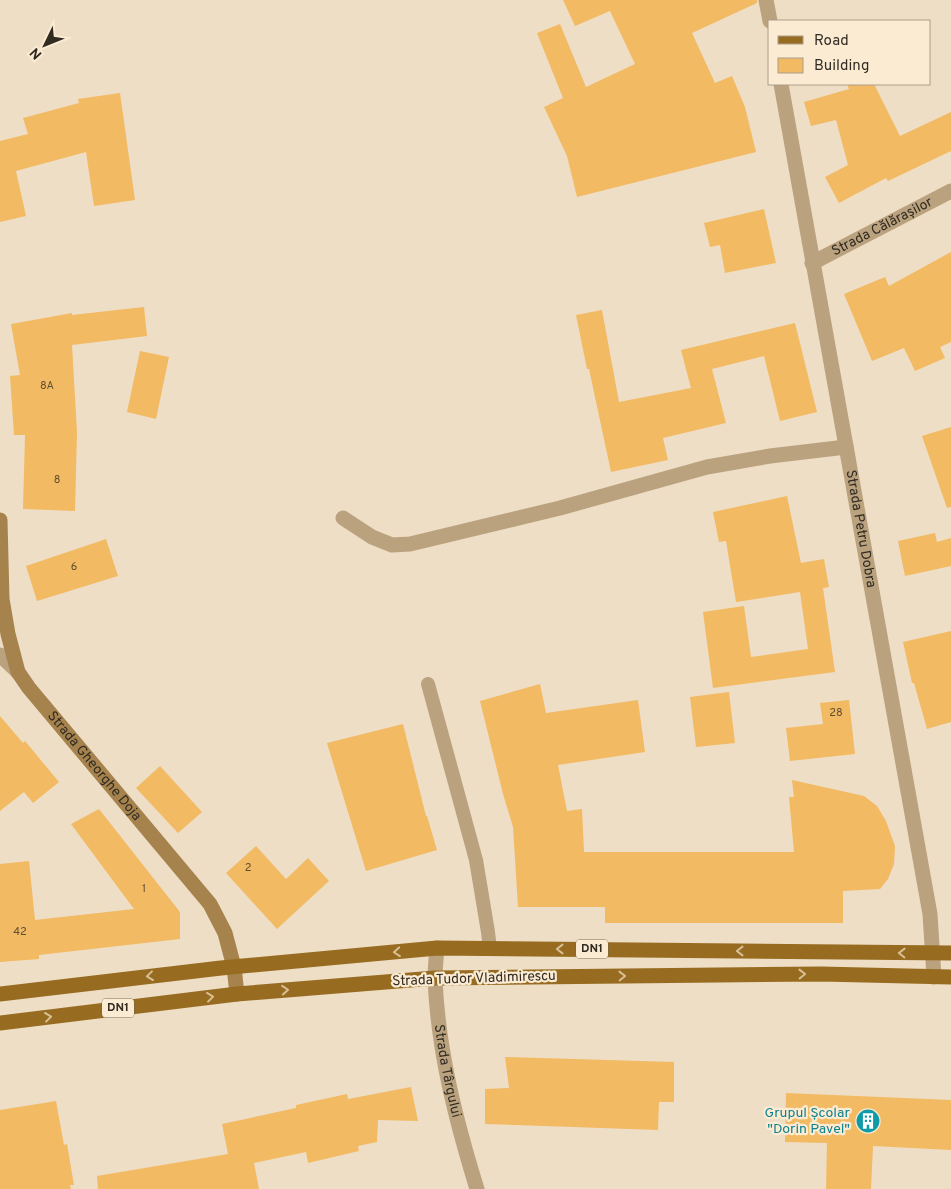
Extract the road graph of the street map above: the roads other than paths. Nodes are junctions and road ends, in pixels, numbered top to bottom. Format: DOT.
graph roads {
  1 [pos="766,0"];
  2 [pos="770,20"];
  3 [pos="781,85"];
  4 [pos="951,191"];
  5 [pos="812,263"];
  6 [pos="846,447"];
  7 [pos="343,518"];
  8 [pos="0,520"];
  9 [pos="0,654"];
  10 [pos="18,672"];
  11 [pos="428,684"];
  12 [pos="437,948"];
  13 [pos="490,949"];
  14 [pos="934,953"];
  15 [pos="951,953"];
  16 [pos="234,967"];
  17 [pos="934,977"];
  18 [pos="951,977"];
  19 [pos="435,978"];
  20 [pos="0,994"];
  21 [pos="237,994"];
  22 [pos="0,1023"];
  23 [pos="477,1189"];
  1 -- 2 [label="street"];
  3 -- 5 [label="street, Strada Petru Dobra"];
  4 -- 5 [label="street, Strada Călărașilor"];
  5 -- 6 [label="street, Strada Petru Dobra"];
  6 -- 7 [label="street"];
  6 -- 14 [label="street, Strada Petru Dobra"];
  8 -- 10 [label="street, Strada Gheorghe Doja"];
  9 -- 10 [label="street"];
  10 -- 16 [label="street, Strada Gheorghe Doja"];
  11 -- 13 [label="lane"];
  12 -- 13 [label="main road, Strada Tudor Vladimirescu / DN1"];
  12 -- 16 [label="main road, Strada Tudor Vladimirescu / DN1, one-way"];
  12 -- 19 [label="street, Strada Târgului"];
  14 -- 13 [label="main road, Strada Tudor Vladimirescu / DN1, one-way"];
  14 -- 15 [label="main road, Strada Tudor Vladimirescu / DN1"];
  14 -- 17 [label="street, Strada Petru Dobra"];
  16 -- 20 [label="main road, Strada Tudor Vladimirescu / DN1, one-way"];
  16 -- 21 [label="street, Strada Gheorghe Doja"];
  17 -- 18 [label="main road, Strada Tudor Vladimirescu / DN1"];
  19 -- 17 [label="main road, Strada Tudor Vladimirescu / DN1, one-way"];
  21 -- 19 [label="main road, Strada Tudor Vladimirescu / DN1, one-way"];
  19 -- 23 [label="street, Strada Târgului"];
  22 -- 21 [label="main road, Strada Tudor Vladimirescu / DN1, one-way"];
}
